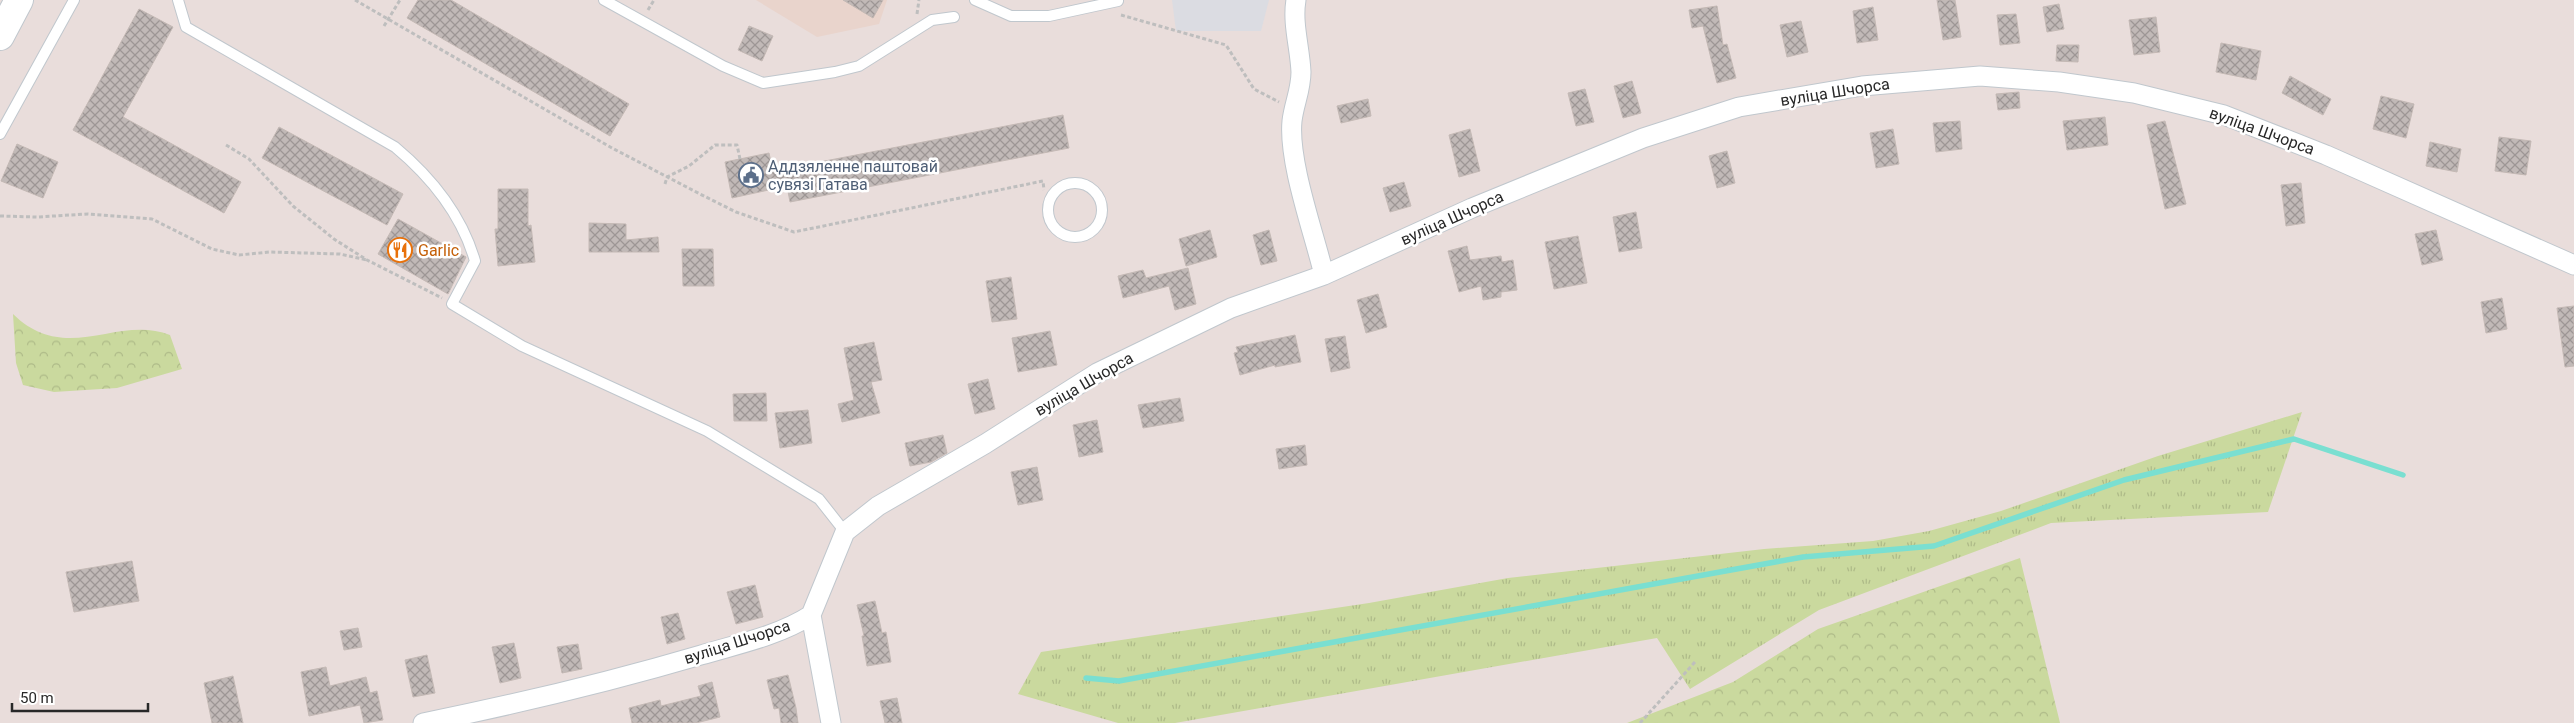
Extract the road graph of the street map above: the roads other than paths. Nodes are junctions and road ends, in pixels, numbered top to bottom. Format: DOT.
graph roads {
  1 [pos="19,0"];
  2 [pos="74,0"];
  3 [pos="178,0"];
  4 [pos="604,0"];
  5 [pos="975,0"];
  6 [pos="1296,0"];
  7 [pos="1118,1"];
  8 [pos="954,17"];
  9 [pos="0,36"];
  10 [pos="0,134"];
  11 [pos="1077,183"];
  12 [pos="2574,265"];
  13 [pos="1324,274"];
  14 [pos="845,532"];
  15 [pos="811,615"];
  16 [pos="423,723"];
  17 [pos="831,723"];
  1 -- 9 [label="street"];
  2 -- 10 [label="lane"];
  3 -- 14 [label="lane"];
  4 -- 8 [label="lane"];
  5 -- 7 [label="lane"];
  6 -- 13 [label="street"];
  11 -- 11 [label="lane"];
  12 -- 13 [label="street, вуліца Шчорса"];
  13 -- 14 [label="street, вуліца Шчорса"];
  14 -- 15 [label="street, вуліца Шчорса"];
  15 -- 16 [label="street, вуліца Шчорса"];
  15 -- 17 [label="street"];
}
